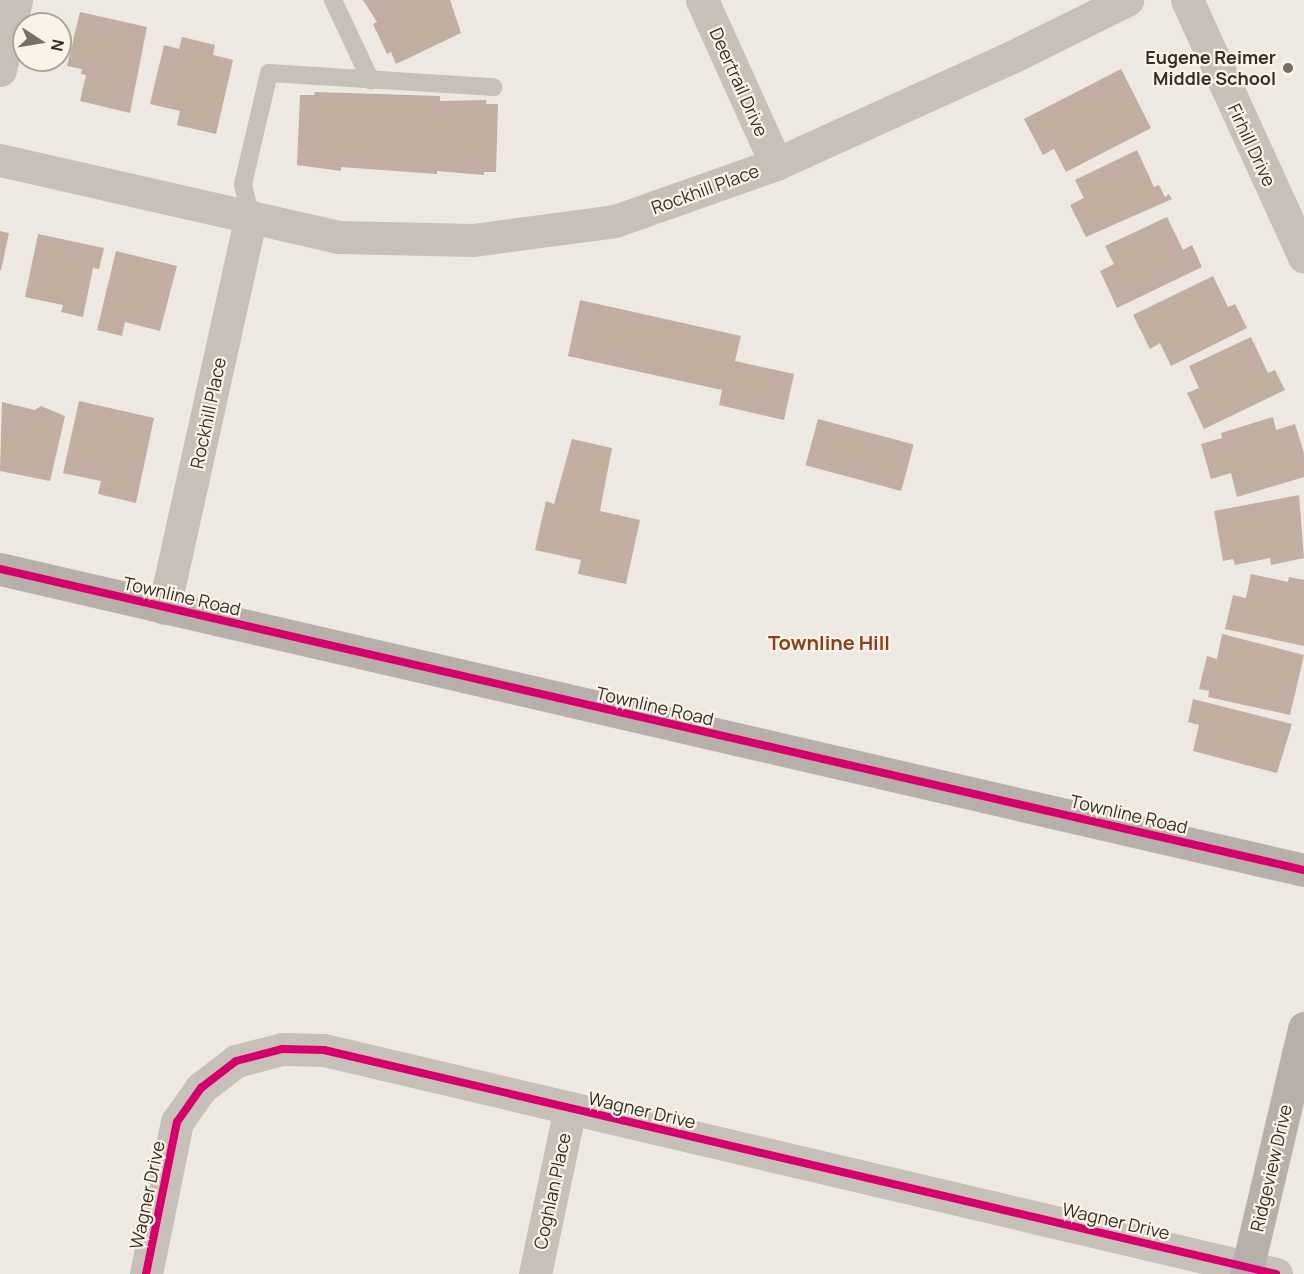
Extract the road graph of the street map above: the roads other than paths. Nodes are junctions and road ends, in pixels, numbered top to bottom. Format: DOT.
graph roads {
  1 [pos="16,0"];
  2 [pos="333,0"];
  3 [pos="702,0"];
  4 [pos="1127,0"];
  5 [pos="1187,0"];
  6 [pos="0,70"];
  7 [pos="371,81"];
  8 [pos="494,87"];
  9 [pos="0,160"];
  10 [pos="776,164"];
  11 [pos="251,217"];
  12 [pos="1304,257"];
  13 [pos="0,569"];
  14 [pos="164,608"];
  15 [pos="1304,870"];
  16 [pos="1304,1028"];
  17 [pos="570,1108"];
  18 [pos="1257,1272"];
  19 [pos="146,1274"];
  20 [pos="535,1274"];
  1 -- 6 [label="street"];
  2 -- 7 [label="lane"];
  3 -- 10 [label="street, Deertrail Drive"];
  4 -- 10 [label="street, Rockhill Place"];
  5 -- 12 [label="street, Firhill Drive"];
  7 -- 8 [label="lane"];
  7 -- 11 [label="lane"];
  9 -- 11 [label="street, Rockhill Place"];
  10 -- 11 [label="street, Rockhill Place"];
  11 -- 14 [label="street, Rockhill Place"];
  13 -- 14 [label="street, Townline Road"];
  14 -- 15 [label="street, Townline Road"];
  16 -- 18 [label="street, Ridgeview Drive"];
  17 -- 18 [label="street, Wagner Drive"];
  17 -- 19 [label="street, Wagner Drive"];
  17 -- 20 [label="street, Coghlan Place"];
}
